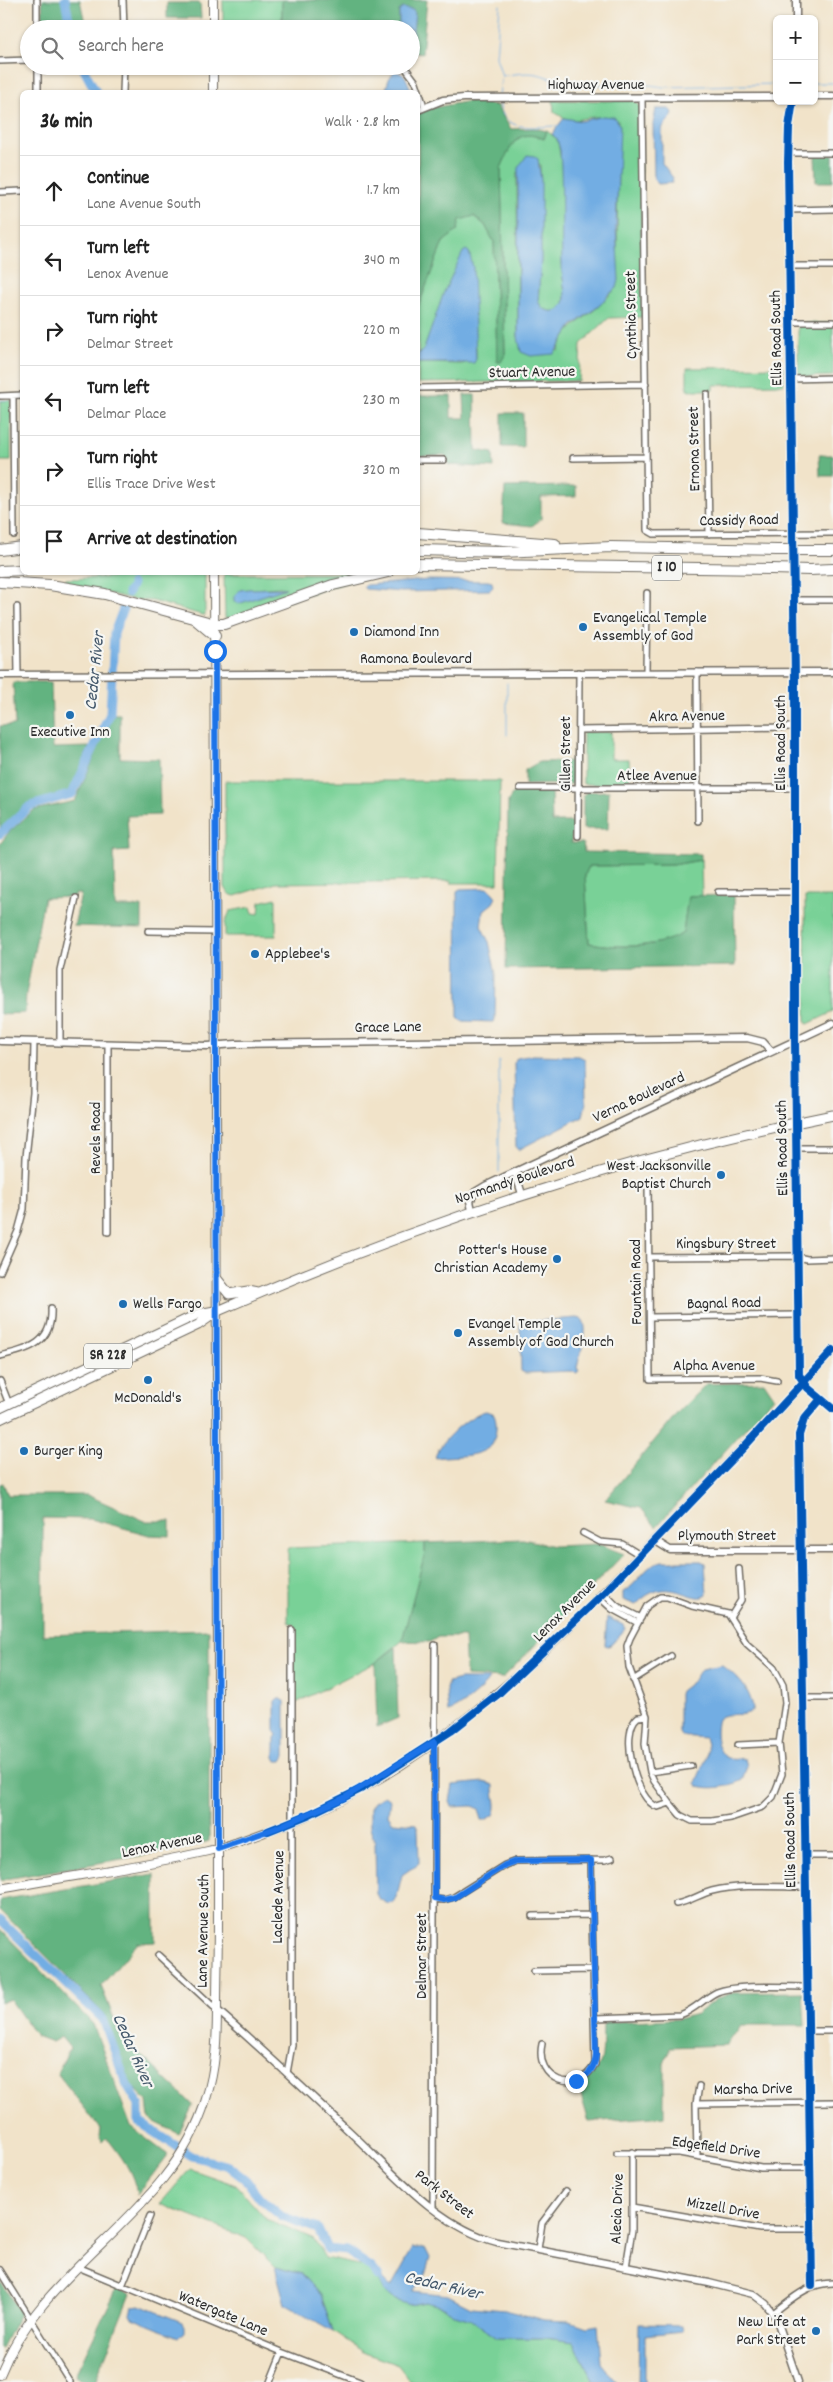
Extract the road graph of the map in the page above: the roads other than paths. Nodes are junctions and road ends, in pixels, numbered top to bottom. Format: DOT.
graph roads {
  1 [pos="37,0"];
  2 [pos="123,0"];
  3 [pos="213,0"];
  4 [pos="796,0"];
  5 [pos="796,15"];
  6 [pos="37,20"];
  7 [pos="124,20"];
  8 [pos="213,20"];
  9 [pos="20,60"];
  10 [pos="0,61"];
  11 [pos="38,75"];
  12 [pos="124,75"];
  13 [pos="213,75"];
  14 [pos="411,75"];
  15 [pos="38,90"];
  16 [pos="123,90"];
  17 [pos="213,90"];
  18 [pos="419,90"];
  19 [pos="420,94"];
  20 [pos="818,96"];
  21 [pos="833,96"];
  22 [pos="773,97"];
  23 [pos="642,99"];
  24 [pos="793,105"];
  25 [pos="424,106"];
  26 [pos="420,109"];
  27 [pos="788,153"];
  28 [pos="833,153"];
  29 [pos="20,191"];
  30 [pos="0,192"];
  31 [pos="833,209"];
  32 [pos="789,210"];
  33 [pos="789,266"];
  34 [pos="833,266"];
  35 [pos="790,322"];
  36 [pos="833,322"];
  37 [pos="833,378"];
  38 [pos="791,379"];
  39 [pos="646,384"];
  40 [pos="420,388"];
  41 [pos="707,394"];
  42 [pos="20,395"];
  43 [pos="0,396"];
  44 [pos="14,396"];
  45 [pos="646,457"];
  46 [pos="574,458"];
  47 [pos="420,460"];
  48 [pos="444,460"];
  49 [pos="647,530"];
  50 [pos="420,533"];
  51 [pos="793,533"];
  52 [pos="833,533"];
  53 [pos="709,534"];
  54 [pos="14,535"];
  55 [pos="20,547"];
  56 [pos="611,547"];
  57 [pos="420,550"];
  58 [pos="833,550"];
  59 [pos="0,551"];
  60 [pos="20,552"];
  61 [pos="420,566"];
  62 [pos="20,570"];
  63 [pos="833,570"];
  64 [pos="0,571"];
  65 [pos="214,575"];
  66 [pos="375,575"];
  67 [pos="0,582"];
  68 [pos="647,593"];
  69 [pos="794,600"];
  70 [pos="833,600"];
  71 [pos="17,607"];
  72 [pos="193,618"];
  73 [pos="215,624"];
  74 [pos="215,636"];
  75 [pos="579,672"];
  76 [pos="646,672"];
  77 [pos="697,672"];
  78 [pos="795,672"];
  79 [pos="833,672"];
  80 [pos="18,674"];
  81 [pos="215,674"];
  82 [pos="0,675"];
  83 [pos="795,727"];
  84 [pos="579,730"];
  85 [pos="697,730"];
  86 [pos="520,788"];
  87 [pos="697,788"];
  88 [pos="795,788"];
  89 [pos="578,789"];
  90 [pos="698,821"];
  91 [pos="578,836"];
  92 [pos="718,892"];
  93 [pos="795,892"];
  94 [pos="76,898"];
  95 [pos="148,931"];
  96 [pos="216,932"];
  97 [pos="833,1023"];
  98 [pos="795,1040"];
  99 [pos="0,1041"];
  100 [pos="34,1042"];
  101 [pos="60,1043"];
  102 [pos="108,1044"];
  103 [pos="216,1046"];
  104 [pos="772,1052"];
  105 [pos="833,1115"];
  106 [pos="797,1123"];
  107 [pos="798,1148"];
  108 [pos="833,1148"];
  109 [pos="515,1172"];
  110 [pos="648,1185"];
  111 [pos="522,1194"];
  112 [pos="472,1210"];
  113 [pos="108,1232"];
  114 [pos="799,1256"];
  115 [pos="649,1257"];
  116 [pos="833,1258"];
  117 [pos="0,1272"];
  118 [pos="217,1279"];
  119 [pos="258,1293"];
  120 [pos="51,1308"];
  121 [pos="218,1311"];
  122 [pos="798,1315"];
  123 [pos="650,1317"];
  124 [pos="833,1350"];
  125 [pos="0,1356"];
  126 [pos="650,1379"];
  127 [pos="777,1381"];
  128 [pos="0,1382"];
  129 [pos="804,1384"];
  130 [pos="820,1400"];
  131 [pos="4,1406"];
  132 [pos="833,1409"];
  133 [pos="12,1413"];
  134 [pos="0,1419"];
  135 [pos="583,1533"];
  136 [pos="654,1540"];
  137 [pos="801,1550"];
  138 [pos="833,1550"];
  139 [pos="640,1555"];
  140 [pos="739,1569"];
  141 [pos="601,1595"];
  142 [pos="731,1616"];
  143 [pos="639,1620"];
  144 [pos="292,1630"];
  145 [pos="435,1644"];
  146 [pos="671,1656"];
  147 [pos="633,1680"];
  148 [pos="803,1698"];
  149 [pos="833,1698"];
  150 [pos="647,1716"];
  151 [pos="434,1742"];
  152 [pos="779,1743"];
  153 [pos="738,1745"];
  154 [pos="691,1766"];
  155 [pos="650,1772"];
  156 [pos="670,1803"];
  157 [pos="292,1822"];
  158 [pos="218,1848"];
  159 [pos="805,1856"];
  160 [pos="833,1856"];
  161 [pos="612,1858"];
  162 [pos="591,1860"];
  163 [pos="806,1887"];
  164 [pos="0,1889"];
  165 [pos="435,1898"];
  166 [pos="676,1904"];
  167 [pos="592,1915"];
  168 [pos="532,1916"];
  169 [pos="158,1955"];
  170 [pos="594,1970"];
  171 [pos="534,1971"];
  172 [pos="808,1987"];
  173 [pos="217,2010"];
  174 [pos="595,2018"];
  175 [pos="809,2031"];
  176 [pos="833,2031"];
  177 [pos="542,2044"];
  178 [pos="287,2073"];
  179 [pos="699,2086"];
  180 [pos="810,2102"];
  181 [pos="833,2102"];
  182 [pos="696,2104"];
  183 [pos="632,2152"];
  184 [pos="617,2153"];
  185 [pos="697,2156"];
  186 [pos="811,2168"];
  187 [pos="566,2191"];
  188 [pos="632,2207"];
  189 [pos="433,2208"];
  190 [pos="150,2216"];
  191 [pos="812,2229"];
  192 [pos="538,2249"];
  193 [pos="626,2266"];
  194 [pos="78,2267"];
  195 [pos="0,2270"];
  196 [pos="833,2283"];
  197 [pos="122,2286"];
  198 [pos="812,2286"];
  199 [pos="773,2313"];
  200 [pos="31,2318"];
  201 [pos="282,2352"];
  202 [pos="0,2375"];
  203 [pos="70,2382"];
  204 [pos="270,2382"];
  205 [pos="360,2382"];
  206 [pos="798,2382"];
  1 -- 6 [label="street"];
  2 -- 7 [label="street"];
  3 -- 8 [label="main road"];
  4 -- 5 [label="street"];
  9 -- 10 [label="street"];
  11 -- 15 [label="street"];
  12 -- 16 [label="street"];
  13 -- 17 [label="main road"];
  14 -- 18 [label="street"];
  19 -- 25 [label="street"];
  20 -- 21 [label="street"];
  22 -- 23 [label="street, Highway Avenue"];
  23 -- 25 [label="street, Highway Avenue"];
  23 -- 39 [label="street, Cynthia Street"];
  24 -- 27 [label="street, Ellis Road South"];
  25 -- 26 [label="street, Highway Avenue"];
  27 -- 28 [label="street"];
  27 -- 32 [label="street, Ellis Road South"];
  29 -- 30 [label="street"];
  31 -- 32 [label="street"];
  32 -- 33 [label="street, Ellis Road South"];
  33 -- 34 [label="street"];
  33 -- 35 [label="street, Ellis Road South"];
  35 -- 36 [label="street"];
  35 -- 38 [label="street, Ellis Road South"];
  37 -- 38 [label="street"];
  38 -- 51 [label="street, Ellis Road South"];
  39 -- 40 [label="street, Stuart Avenue"];
  39 -- 45 [label="street, Cynthia Street"];
  41 -- 53 [label="street, Ernona Street"];
  42 -- 44 [label="street"];
  43 -- 44 [label="street"];
  44 -- 54 [label="street"];
  45 -- 46 [label="street"];
  45 -- 49 [label="street, Cynthia Street"];
  47 -- 48 [label="street"];
  49 -- 53 [label="street, Cassidy Road"];
  50 -- 56 [label="highway"];
  51 -- 52 [label="street, Cassidy Road"];
  51 -- 53 [label="street, Cassidy Road"];
  51 -- 69 [label="street, Ellis Road South"];
  55 -- 59 [label="highway"];
  56 -- 57 [label="highway, I 10"];
  56 -- 58 [label="highway, I 10, bridge"];
  59 -- 60 [label="highway"];
  61 -- 63 [label="highway, I 10, bridge"];
  62 -- 64 [label="highway"];
  65 -- 73 [label="main road, Lane Avenue South"];
  66 -- 73 [label="highway"];
  67 -- 72 [label="highway"];
  68 -- 76 [label="street"];
  69 -- 70 [label="street"];
  69 -- 78 [label="street, Ellis Road South"];
  71 -- 80 [label="street"];
  72 -- 73 [label="highway"];
  72 -- 74 [label="highway"];
  73 -- 74 [label="main road, Lane Avenue South"];
  74 -- 81 [label="main road, Lane Avenue South"];
  75 -- 76 [label="street, Ramona Boulevard"];
  75 -- 81 [label="street, Ramona Boulevard"];
  75 -- 84 [label="street, Gillen Street"];
  76 -- 77 [label="street, Ramona Boulevard"];
  77 -- 78 [label="street, Ramona Boulevard"];
  77 -- 85 [label="street"];
  78 -- 79 [label="street, Ramona Boulevard"];
  78 -- 83 [label="street, Ellis Road South"];
  80 -- 81 [label="street, Ramona Boulevard"];
  80 -- 82 [label="street, Ramona Boulevard"];
  81 -- 96 [label="main road, Lane Avenue South"];
  83 -- 85 [label="street, Akra Avenue"];
  83 -- 88 [label="street, Ellis Road South"];
  84 -- 85 [label="street, Akra Avenue"];
  84 -- 89 [label="street, Gillen Street"];
  85 -- 87 [label="street"];
  86 -- 89 [label="street, Atlee Avenue"];
  87 -- 88 [label="street, Atlee Avenue"];
  87 -- 89 [label="street, Atlee Avenue"];
  87 -- 90 [label="street"];
  88 -- 93 [label="street, Ellis Road South"];
  89 -- 91 [label="street, Gillen Street"];
  92 -- 93 [label="street"];
  93 -- 98 [label="street, Ellis Road South"];
  94 -- 101 [label="street"];
  95 -- 96 [label="street"];
  96 -- 103 [label="main road, Lane Avenue South"];
  97 -- 98 [label="street, Verna Boulevard"];
  98 -- 104 [label="street, Verna Boulevard"];
  98 -- 106 [label="street, Ellis Road South"];
  99 -- 100 [label="street, Grace Lane"];
  100 -- 101 [label="street, Grace Lane"];
  100 -- 117 [label="street"];
  101 -- 102 [label="street, Grace Lane"];
  102 -- 103 [label="street, Grace Lane"];
  102 -- 113 [label="street, Revels Road"];
  103 -- 104 [label="street, Grace Lane"];
  103 -- 118 [label="main road, Lane Avenue South"];
  104 -- 109 [label="street, Verna Boulevard"];
  105 -- 106 [label="main road, Normandy Boulevard / SR 228"];
  106 -- 107 [label="street, Ellis Road South"];
  106 -- 111 [label="main road, Normandy Boulevard / SR 228"];
  107 -- 108 [label="street"];
  107 -- 114 [label="street, Ellis Road South"];
  109 -- 111 [label="street"];
  109 -- 112 [label="street, Verna Boulevard"];
  110 -- 115 [label="street, Fountain Road"];
  111 -- 112 [label="main road, Normandy Boulevard / SR 228"];
  112 -- 119 [label="main road, Normandy Boulevard / SR 228"];
  114 -- 115 [label="street, Kingsbury Street"];
  114 -- 116 [label="street, Kingsbury Street"];
  114 -- 122 [label="street, Ellis Road South"];
  115 -- 123 [label="street, Fountain Road"];
  118 -- 119 [label="main road"];
  118 -- 121 [label="main road, Lane Avenue South"];
  119 -- 121 [label="main road, Normandy Boulevard / SR 228"];
  120 -- 125 [label="street"];
  121 -- 131 [label="main road, Normandy Boulevard / SR 228"];
  121 -- 133 [label="main road, Normandy Boulevard / SR 228"];
  121 -- 158 [label="main road, Lane Avenue South"];
  122 -- 123 [label="street, Bagnal Road"];
  122 -- 129 [label="street, Ellis Road South"];
  123 -- 126 [label="street, Fountain Road"];
  124 -- 129 [label="main road, Lenox Avenue"];
  126 -- 127 [label="street, Alpha Avenue"];
  128 -- 131 [label="street"];
  129 -- 130 [label="street"];
  129 -- 136 [label="main road, Lenox Avenue"];
  130 -- 132 [label="street"];
  130 -- 137 [label="street, Ellis Road South"];
  131 -- 133 [label="street"];
  133 -- 134 [label="main road, Normandy Boulevard / SR 228"];
  135 -- 139 [label="street"];
  136 -- 137 [label="street, Plymouth Street"];
  136 -- 139 [label="main road, Lenox Avenue"];
  137 -- 138 [label="street, Plymouth Street"];
  137 -- 148 [label="street, Ellis Road South"];
  139 -- 141 [label="main road, Lenox Avenue"];
  140 -- 142 [label="street"];
  141 -- 143 [label="street"];
  141 -- 151 [label="main road, Lenox Avenue"];
  142 -- 143 [label="street"];
  142 -- 152 [label="street"];
  143 -- 147 [label="street"];
  144 -- 157 [label="street, Laclede Avenue"];
  145 -- 151 [label="street, Delmar Street"];
  146 -- 147 [label="street"];
  147 -- 150 [label="street"];
  148 -- 149 [label="street"];
  148 -- 159 [label="street, Ellis Road South"];
  150 -- 155 [label="street"];
  150 -- 156 [label="street"];
  151 -- 157 [label="main road, Lenox Avenue"];
  151 -- 165 [label="street, Delmar Street"];
  152 -- 153 [label="street"];
  152 -- 156 [label="street"];
  154 -- 155 [label="street"];
  155 -- 156 [label="street"];
  157 -- 158 [label="main road, Lenox Avenue"];
  157 -- 178 [label="street, Laclede Avenue"];
  158 -- 164 [label="main road, Lenox Avenue"];
  158 -- 173 [label="main road, Lane Avenue South"];
  159 -- 160 [label="street"];
  159 -- 163 [label="street, Ellis Road South"];
  161 -- 162 [label="street"];
  162 -- 165 [label="street"];
  162 -- 167 [label="street"];
  163 -- 166 [label="street"];
  163 -- 172 [label="street, Ellis Road South"];
  165 -- 189 [label="street, Delmar Street"];
  167 -- 168 [label="street"];
  167 -- 170 [label="street"];
  169 -- 173 [label="street, Park Street"];
  170 -- 171 [label="street"];
  170 -- 174 [label="street"];
  172 -- 174 [label="street"];
  172 -- 175 [label="street, Ellis Road South"];
  173 -- 178 [label="street, Park Street"];
  173 -- 194 [label="main road, Lane Avenue South"];
  174 -- 177 [label="street"];
  175 -- 176 [label="street"];
  175 -- 180 [label="street, Ellis Road South"];
  178 -- 189 [label="street, Park Street"];
  179 -- 182 [label="street"];
  180 -- 181 [label="street, Marsha Drive"];
  180 -- 182 [label="street, Marsha Drive"];
  180 -- 186 [label="street, Ellis Road South"];
  182 -- 185 [label="street"];
  183 -- 184 [label="street, Edgefield Drive"];
  183 -- 185 [label="street, Edgefield Drive"];
  183 -- 188 [label="street, Alecia Drive"];
  185 -- 186 [label="street, Edgefield Drive"];
  186 -- 191 [label="street, Ellis Road South"];
  187 -- 192 [label="street"];
  188 -- 191 [label="street, Mizzell Drive"];
  188 -- 193 [label="street, Alecia Drive"];
  189 -- 192 [label="street, Park Street"];
  190 -- 197 [label="street"];
  191 -- 198 [label="street, Ellis Road South"];
  192 -- 193 [label="street, Park Street"];
  193 -- 199 [label="street, Park Street"];
  194 -- 197 [label="street, Watergate Lane"];
  194 -- 200 [label="main road, Lane Avenue South"];
  195 -- 200 [label="street"];
  196 -- 198 [label="street"];
  197 -- 201 [label="street, Watergate Lane"];
  198 -- 199 [label="street"];
  199 -- 206 [label="street, Park Street"];
  200 -- 202 [label="main road, Lane Avenue South"];
  200 -- 203 [label="street"];
  201 -- 204 [label="street"];
  201 -- 205 [label="street, Watergate Lane"];
}
